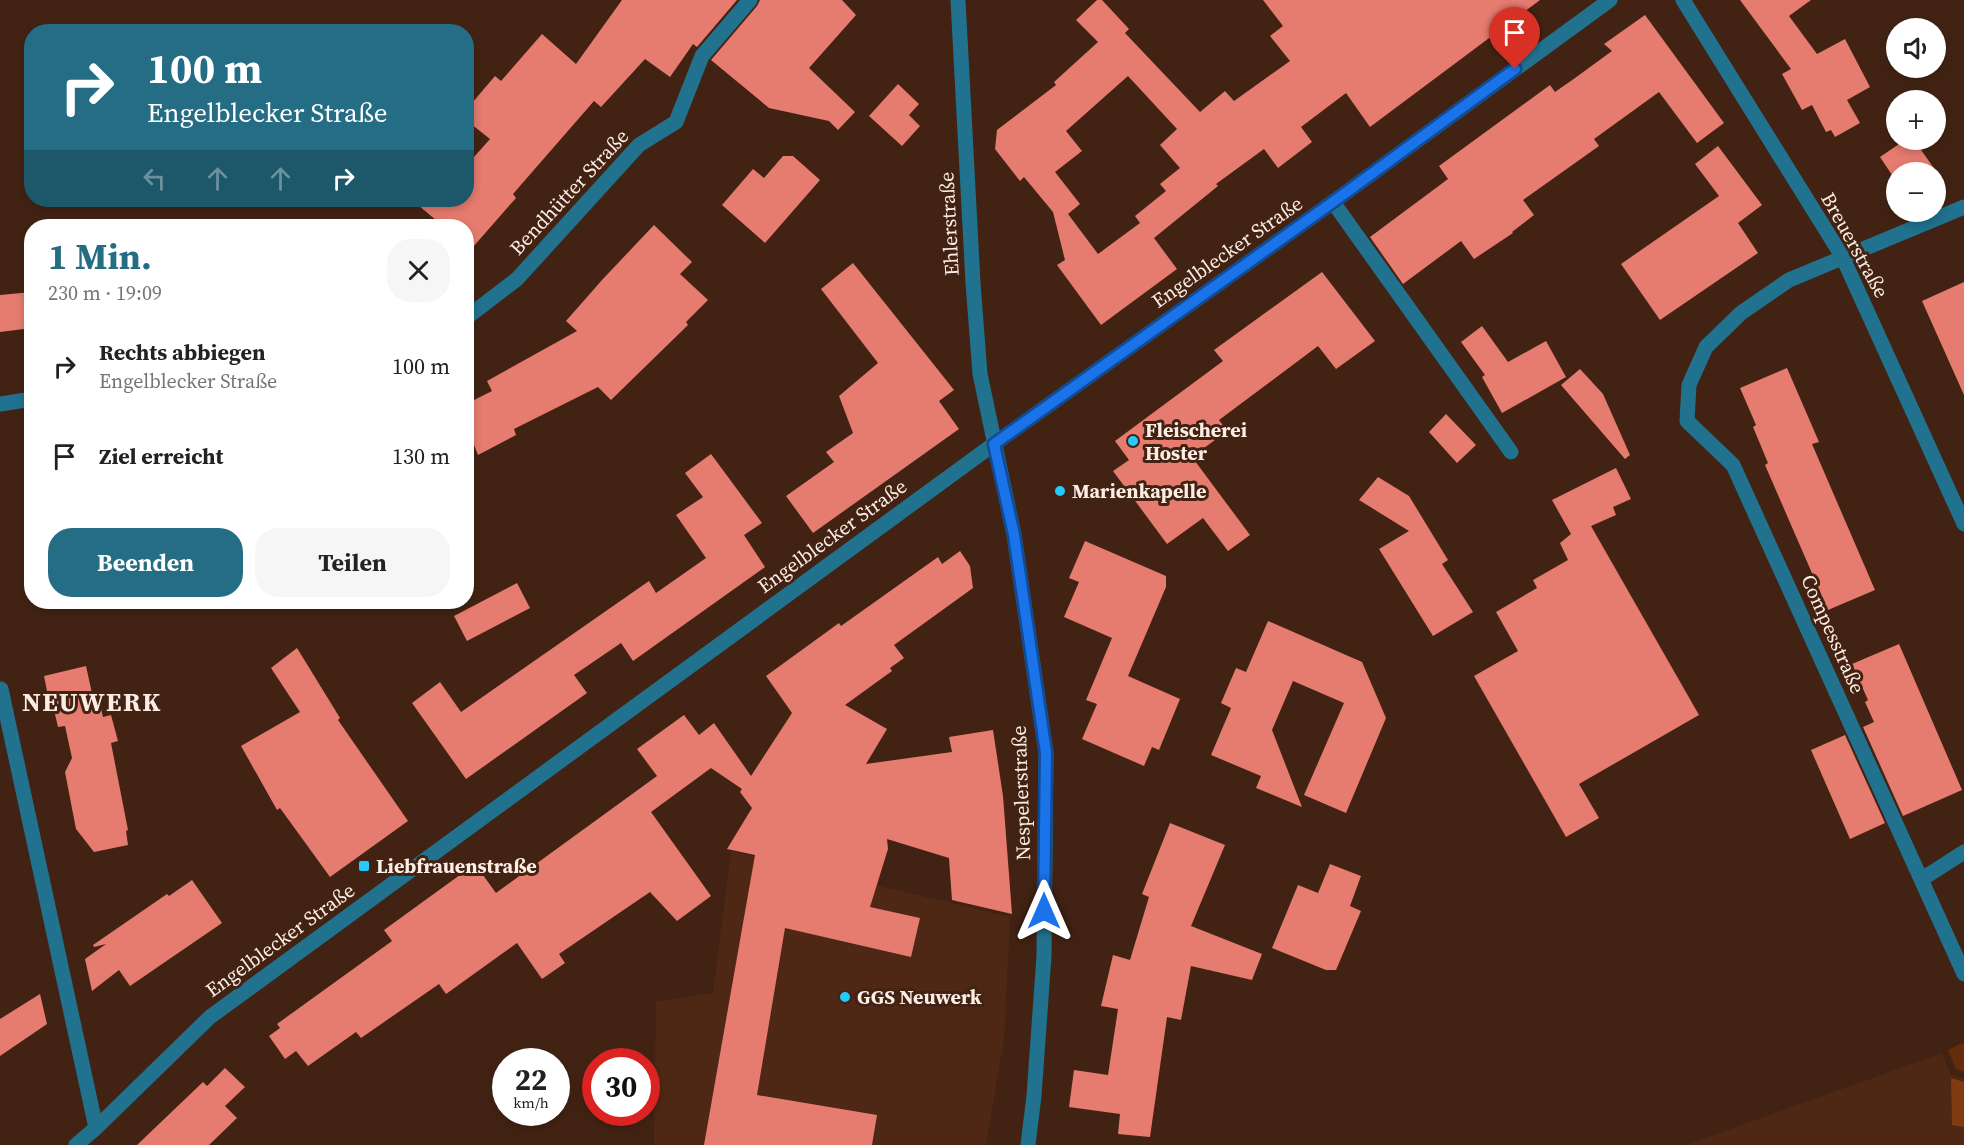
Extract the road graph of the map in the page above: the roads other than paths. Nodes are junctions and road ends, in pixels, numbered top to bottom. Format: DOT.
graph roads {
  1 [pos="750,0"];
  2 [pos="958,0"];
  3 [pos="1610,0"];
  4 [pos="1683,0"];
  5 [pos="1333,202"];
  6 [pos="1964,207"];
  7 [pos="1842,256"];
  8 [pos="474,312"];
  9 [pos="24,400"];
  10 [pos="0,404"];
  11 [pos="994,444"];
  12 [pos="1511,452"];
  13 [pos="1964,524"];
  14 [pos="1,689"];
  15 [pos="1964,852"];
  16 [pos="1922,879"];
  17 [pos="1964,974"];
  18 [pos="96,1128"];
  19 [pos="76,1145"];
  20 [pos="1028,1145"];
  1 -- 8 [label="street, Bendhütter Straße"];
  2 -- 11 [label="street, Ehlerstraße"];
  3 -- 5 [label="street, Engelblecker Straße"];
  4 -- 7 [label="street, Breuerstraße"];
  5 -- 11 [label="street, Engelblecker Straße"];
  5 -- 12 [label="street"];
  6 -- 7 [label="street"];
  7 -- 13 [label="street, Breuerstraße"];
  7 -- 16 [label="street, Compesstraße"];
  9 -- 10 [label="street"];
  11 -- 18 [label="street, Engelblecker Straße"];
  11 -- 20 [label="street, Nespelerstraße"];
  14 -- 18 [label="street"];
  15 -- 16 [label="street"];
  16 -- 17 [label="street, Compesstraße"];
  18 -- 19 [label="street, Engelblecker Straße"];
}
